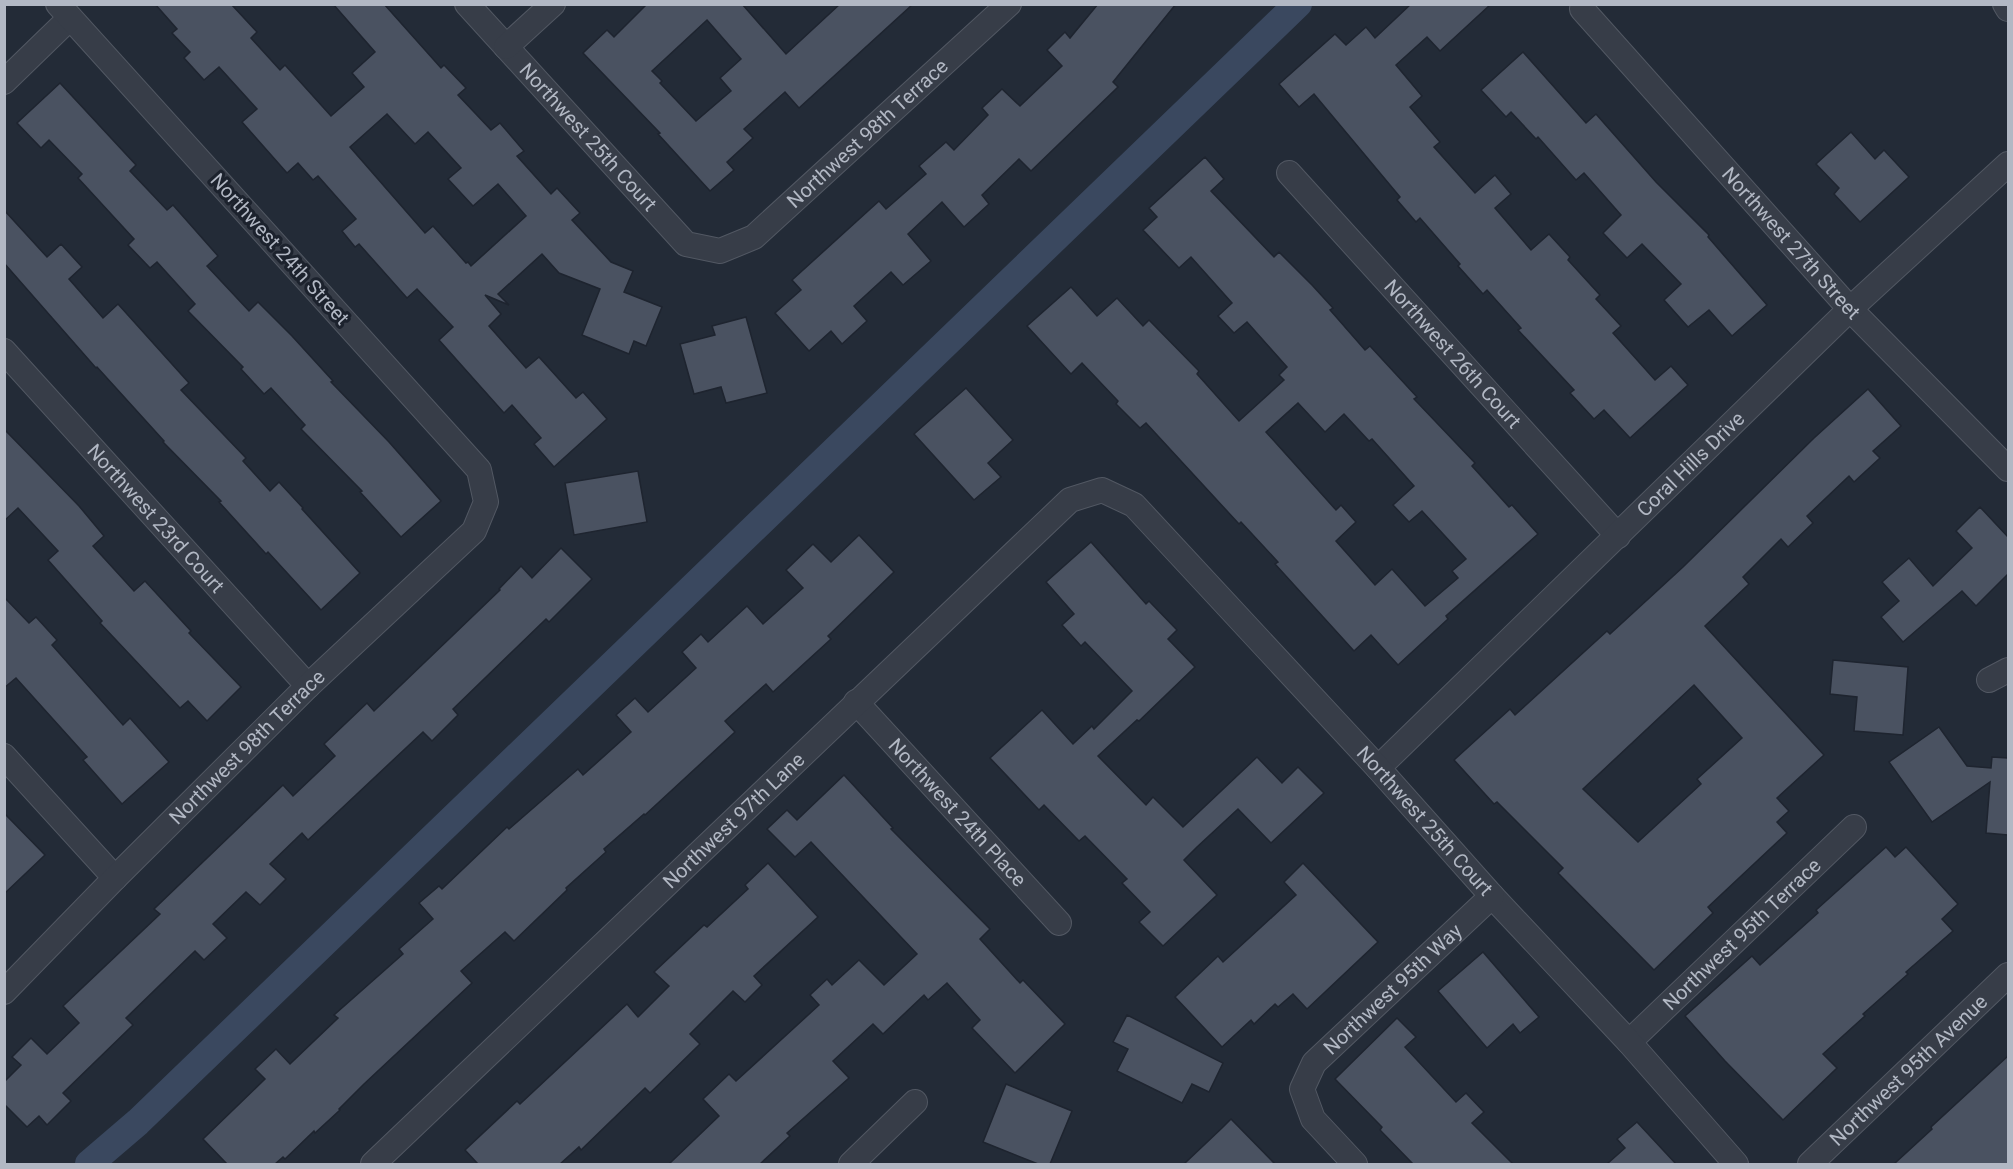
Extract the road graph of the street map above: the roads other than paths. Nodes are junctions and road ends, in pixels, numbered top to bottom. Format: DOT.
graph roads {
  1 [pos="467,4"];
  2 [pos="553,4"];
  3 [pos="1009,4"];
  4 [pos="2005,4"];
  5 [pos="1582,9"];
  6 [pos="2008,9"];
  7 [pos="64,11"];
  8 [pos="506,47"];
  9 [pos="4,82"];
  10 [pos="2008,164"];
  11 [pos="1289,173"];
  12 [pos="720,251"];
  13 [pos="1851,309"];
  14 [pos="4,351"];
  15 [pos="2008,469"];
  16 [pos="1102,490"];
  17 [pos="486,502"];
  18 [pos="1618,536"];
  19 [pos="308,686"];
  20 [pos="856,702"];
  21 [pos="4,756"];
  22 [pos="1378,768"];
  23 [pos="1854,827"];
  24 [pos="115,878"];
  25 [pos="1492,896"];
  26 [pos="1059,923"];
  27 [pos="2008,975"];
  28 [pos="4,992"];
  29 [pos="1629,1042"];
  30 [pos="915,1102"];
  31 [pos="373,1164"];
  32 [pos="851,1164"];
  33 [pos="1355,1164"];
  34 [pos="1736,1164"];
  35 [pos="1810,1164"];
  1 -- 8 [label="street, Northwest 25th Court"];
  2 -- 8 [label="street"];
  3 -- 12 [label="street, Northwest 98th Terrace"];
  4 -- 6 [label="street"];
  5 -- 13 [label="street, Northwest 27th Street"];
  7 -- 9 [label="street"];
  7 -- 17 [label="street, Northwest 24th Street"];
  8 -- 12 [label="street, Northwest 25th Court"];
  10 -- 13 [label="street, Coral Hills Drive"];
  11 -- 18 [label="street, Northwest 26th Court"];
  13 -- 15 [label="street, Northwest 27th Street"];
  13 -- 18 [label="street, Coral Hills Drive"];
  14 -- 19 [label="street, Northwest 23rd Court"];
  16 -- 20 [label="street, Northwest 97th Lane"];
  16 -- 22 [label="street, Northwest 25th Court"];
  17 -- 19 [label="street, Northwest 98th Terrace"];
  18 -- 22 [label="street, Coral Hills Drive"];
  19 -- 24 [label="street, Northwest 98th Terrace"];
  20 -- 26 [label="street, Northwest 24th Place"];
  20 -- 31 [label="street, Northwest 97th Lane"];
  21 -- 24 [label="street"];
  22 -- 25 [label="street, Northwest 25th Court"];
  23 -- 29 [label="street, Northwest 95th Terrace"];
  24 -- 28 [label="street, Northwest 98th Terrace"];
  25 -- 29 [label="street, Northwest 25th Court"];
  25 -- 33 [label="street, Northwest 95th Way"];
  27 -- 35 [label="street, Northwest 95th Avenue"];
  29 -- 34 [label="street, Northwest 25th Court"];
  30 -- 32 [label="street"];
}
